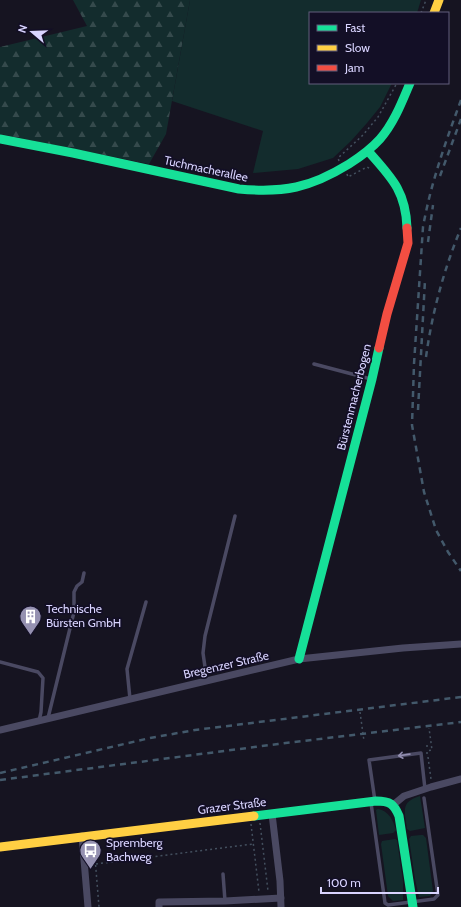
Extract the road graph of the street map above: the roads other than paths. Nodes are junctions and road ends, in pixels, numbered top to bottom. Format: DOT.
graph roads {
  1 [pos="438,0"];
  2 [pos="434,12"];
  3 [pos="410,84"];
  4 [pos="0,139"];
  5 [pos="368,151"];
  6 [pos="314,364"];
  7 [pos="372,379"];
  8 [pos="235,516"];
  9 [pos="84,573"];
  10 [pos="146,602"];
  11 [pos="461,644"];
  12 [pos="299,659"];
  13 [pos="0,662"];
  14 [pos="207,681"];
  15 [pos="130,699"];
  16 [pos="48,718"];
  17 [pos="39,721"];
  18 [pos="0,730"];
  19 [pos="461,779"];
  20 [pos="428,788"];
  21 [pos="424,798"];
  22 [pos="373,804"];
  23 [pos="393,805"];
  24 [pos="272,814"];
  25 [pos="82,836"];
  26 [pos="0,847"];
  27 [pos="223,874"];
  28 [pos="281,898"];
  29 [pos="225,901"];
  30 [pos="413,905"];
  31 [pos="88,907"];
  32 [pos="159,907"];
  33 [pos="281,907"];
  1 -- 2 [label="street"];
  3 -- 5 [label="street, Tuchmacherallee"];
  4 -- 5 [label="street, Tuchmacherallee"];
  5 -- 7 [label="street, Bürstenmacherbogen"];
  6 -- 7 [label="lane"];
  7 -- 12 [label="street, Bürstenmacherbogen"];
  8 -- 14 [label="lane"];
  9 -- 16 [label="lane"];
  10 -- 15 [label="lane"];
  11 -- 12 [label="street, Bregenzer Straße"];
  12 -- 14 [label="street, Bregenzer Straße"];
  13 -- 17 [label="lane"];
  14 -- 15 [label="street, Bregenzer Straße"];
  15 -- 16 [label="street, Bregenzer Straße"];
  16 -- 17 [label="street, Bregenzer Straße"];
  17 -- 18 [label="street, Bregenzer Straße"];
  19 -- 20 [label="street"];
  20 -- 22 [label="lane, one-way"];
  20 -- 23 [label="street"];
  21 -- 30 [label="lane"];
  22 -- 23 [label="street, Grazer Straße"];
  22 -- 24 [label="street, Grazer Straße"];
  22 -- 30 [label="lane"];
  23 -- 30 [label="street"];
  24 -- 25 [label="street, Grazer Straße"];
  24 -- 28 [label="street"];
  25 -- 26 [label="street, Grazer Straße"];
  25 -- 31 [label="street"];
  27 -- 29 [label="lane"];
  28 -- 29 [label="street"];
  28 -- 33 [label="street"];
  29 -- 32 [label="street"];
}
